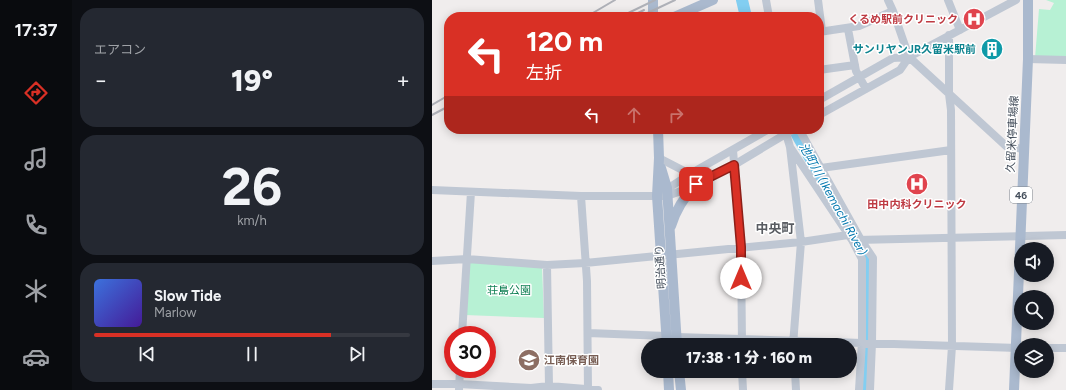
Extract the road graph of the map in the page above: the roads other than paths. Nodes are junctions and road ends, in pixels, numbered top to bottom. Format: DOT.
graph roads {
  1 [pos="653,0"];
  2 [pos="713,0"];
  3 [pos="766,0"];
  4 [pos="818,0"];
  5 [pos="888,0"];
  6 [pos="948,0"];
  7 [pos="1016,0"];
  8 [pos="1028,0"];
  9 [pos="893,11"];
  10 [pos="653,12"];
  11 [pos="691,12"];
  12 [pos="768,12"];
  13 [pos="819,12"];
  14 [pos="848,29"];
  15 [pos="960,30"];
  16 [pos="824,32"];
  17 [pos="949,35"];
  18 [pos="909,57"];
  19 [pos="1028,59"];
  20 [pos="1066,60"];
  21 [pos="854,65"];
  22 [pos="824,69"];
  23 [pos="859,77"];
  24 [pos="866,89"];
  25 [pos="949,94"];
  26 [pos="824,97"];
  27 [pos="824,112"];
  28 [pos="658,134"];
  29 [pos="760,134"];
  30 [pos="783,134"];
  31 [pos="789,134"];
  32 [pos="802,134"];
  33 [pos="790,147"];
  34 [pos="1023,149"];
  35 [pos="733,150"];
  36 [pos="951,150"];
  37 [pos="659,158"];
  38 [pos="734,165"];
  39 [pos="821,168"];
  40 [pos="690,174"];
  41 [pos="696,184"];
  42 [pos="432,190"];
  43 [pos="471,192"];
  44 [pos="664,194"];
  45 [pos="581,196"];
  46 [pos="670,233"];
  47 [pos="1066,235"];
  48 [pos="850,237"];
  49 [pos="951,237"];
  50 [pos="1019,237"];
  51 [pos="861,240"];
  52 [pos="801,242"];
  53 [pos="741,247"];
  54 [pos="666,255"];
  55 [pos="467,259"];
  56 [pos="432,261"];
  57 [pos="585,263"];
  58 [pos="546,265"];
  59 [pos="463,326"];
  60 [pos="588,333"];
  61 [pos="641,338"];
  62 [pos="671,338"];
  63 [pos="742,338"];
  64 [pos="793,338"];
  65 [pos="1018,338"];
  66 [pos="857,344"];
  67 [pos="862,344"];
  68 [pos="872,344"];
  69 [pos="952,346"];
  70 [pos="1014,348"];
  71 [pos="1054,348"];
  72 [pos="1066,348"];
  73 [pos="668,378"];
  74 [pos="680,378"];
  75 [pos="742,378"];
  76 [pos="795,378"];
  77 [pos="1015,378"];
  78 [pos="432,384"];
  79 [pos="549,386"];
  80 [pos="459,387"];
  81 [pos="531,389"];
  82 [pos="588,390"];
  83 [pos="598,390"];
  84 [pos="669,390"];
  85 [pos="681,390"];
  86 [pos="742,390"];
  87 [pos="796,390"];
  88 [pos="859,390"];
  89 [pos="870,390"];
  90 [pos="948,390"];
  91 [pos="1014,390"];
  1 -- 10 [label="main road"];
  2 -- 11 [label="main road"];
  3 -- 12 [label="street"];
  4 -- 13 [label="street"];
  5 -- 9 [label="street"];
  6 -- 15 [label="street"];
  7 -- 15 [label="street"];
  8 -- 19 [label="main road, 久留米停車場線 / 46"];
  9 -- 14 [label="street"];
  9 -- 18 [label="street"];
  14 -- 16 [label="street"];
  14 -- 21 [label="street"];
  15 -- 17 [label="street"];
  17 -- 18 [label="street"];
  17 -- 25 [label="street"];
  18 -- 23 [label="street"];
  18 -- 24 [label="street"];
  18 -- 25 [label="street"];
  19 -- 20 [label="street"];
  19 -- 34 [label="main road, 久留米停車場線 / 46"];
  21 -- 22 [label="street"];
  21 -- 23 [label="street"];
  23 -- 24 [label="street"];
  23 -- 26 [label="street"];
  24 -- 27 [label="street"];
  25 -- 34 [label="street"];
  25 -- 36 [label="street"];
  28 -- 37 [label="main road"];
  29 -- 35 [label="street"];
  30 -- 38 [label="street"];
  31 -- 33 [label="street"];
  32 -- 39 [label="street"];
  33 -- 48 [label="street"];
  33 -- 52 [label="street"];
  34 -- 50 [label="main road, 久留米停車場線 / 46"];
  35 -- 38 [label="street"];
  35 -- 40 [label="street"];
  36 -- 39 [label="street"];
  36 -- 49 [label="street"];
  37 -- 40 [label="street"];
  37 -- 44 [label="main road"];
  38 -- 41 [label="street"];
  38 -- 53 [label="street"];
  39 -- 51 [label="street"];
  40 -- 44 [label="street"];
  41 -- 44 [label="street"];
  41 -- 46 [label="main road"];
  42 -- 43 [label="street"];
  43 -- 45 [label="street"];
  43 -- 55 [label="street"];
  44 -- 45 [label="street"];
  44 -- 46 [label="main road, 明治通り"];
  44 -- 54 [label="main road, 明治通り"];
  45 -- 57 [label="street"];
  46 -- 54 [label="main road, 明治通り"];
  47 -- 50 [label="street"];
  48 -- 51 [label="street"];
  48 -- 52 [label="street"];
  48 -- 67 [label="street"];
  49 -- 50 [label="street"];
  49 -- 51 [label="street"];
  49 -- 69 [label="street"];
  50 -- 65 [label="main road, 久留米停車場線 / 46"];
  51 -- 68 [label="street"];
  52 -- 53 [label="street"];
  52 -- 64 [label="street"];
  53 -- 54 [label="street"];
  53 -- 63 [label="street"];
  54 -- 57 [label="street"];
  54 -- 62 [label="main road, 明治通り"];
  55 -- 56 [label="street"];
  55 -- 58 [label="street"];
  55 -- 59 [label="street"];
  57 -- 58 [label="street"];
  57 -- 60 [label="street"];
  58 -- 79 [label="street"];
  60 -- 61 [label="street"];
  60 -- 82 [label="street"];
  66 -- 67 [label="street"];
  67 -- 68 [label="street"];
  67 -- 88 [label="street"];
  68 -- 69 [label="street"];
  68 -- 89 [label="street"];
  69 -- 70 [label="street"];
  69 -- 90 [label="street"];
  71 -- 72 [label="street"];
  73 -- 84 [label="main road"];
  74 -- 85 [label="main road"];
  75 -- 86 [label="street"];
  76 -- 87 [label="street"];
  77 -- 91 [label="main road, 久留米停車場線 / 46"];
  78 -- 80 [label="street"];
  79 -- 81 [label="street"];
  79 -- 82 [label="street"];
  80 -- 81 [label="street"];
  82 -- 83 [label="street"];
}
